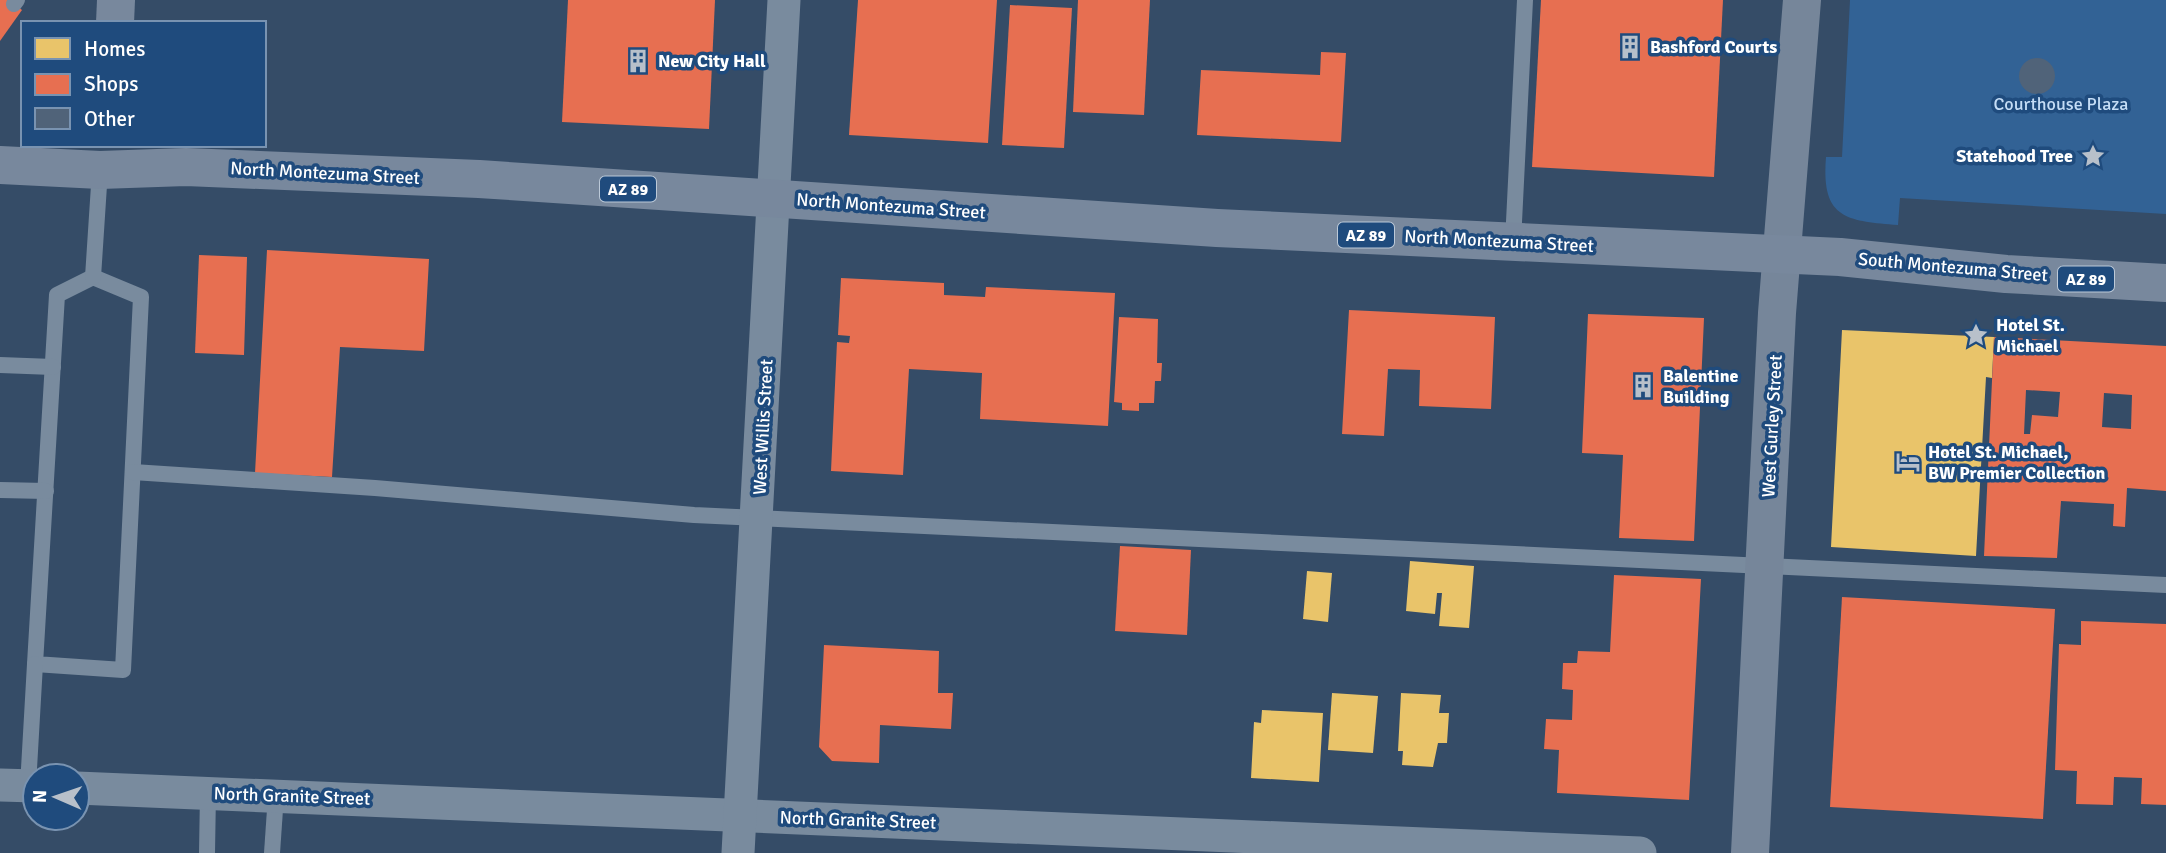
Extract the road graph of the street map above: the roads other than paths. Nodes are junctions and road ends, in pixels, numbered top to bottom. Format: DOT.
graph roads {
  1 [pos="116,0"];
  2 [pos="784,0"];
  3 [pos="1525,0"];
  4 [pos="1802,0"];
  5 [pos="115,21"];
  6 [pos="102,157"];
  7 [pos="0,165"];
  8 [pos="774,198"];
  9 [pos="1513,243"];
  10 [pos="1782,254"];
  11 [pos="93,277"];
  12 [pos="2166,283"];
  13 [pos="0,365"];
  14 [pos="52,367"];
  15 [pos="133,472"];
  16 [pos="0,490"];
  17 [pos="46,491"];
  18 [pos="758,519"];
  19 [pos="1765,564"];
  20 [pos="2166,585"];
  21 [pos="35,664"];
  22 [pos="24,762"];
  23 [pos="91,789"];
  24 [pos="208,793"];
  25 [pos="276,795"];
  26 [pos="740,815"];
  27 [pos="1239,844"];
  28 [pos="1521,850"];
  29 [pos="206,853"];
  30 [pos="272,853"];
  31 [pos="738,853"];
  32 [pos="1640,853"];
  33 [pos="1751,853"];
  1 -- 5 [label="main road"];
  2 -- 8 [label="street, West Willis Street"];
  3 -- 9 [label="lane"];
  4 -- 10 [label="main road, West Gurley Street"];
  6 -- 7 [label="main road, North Montezuma Street"];
  6 -- 8 [label="main road, North Montezuma Street / AZ 89"];
  6 -- 11 [label="lane"];
  8 -- 9 [label="main road, North Montezuma Street / AZ 89"];
  8 -- 18 [label="street, West Willis Street"];
  9 -- 10 [label="main road, North Montezuma Street / AZ 89"];
  10 -- 12 [label="main road, South Montezuma Street / AZ 89"];
  10 -- 19 [label="main road, West Gurley Street"];
  11 -- 14 [label="lane"];
  11 -- 15 [label="lane"];
  13 -- 14 [label="lane"];
  14 -- 17 [label="lane"];
  15 -- 18 [label="lane"];
  15 -- 21 [label="lane"];
  16 -- 17 [label="lane"];
  17 -- 21 [label="lane"];
  18 -- 19 [label="lane"];
  18 -- 26 [label="street, West Willis Street"];
  19 -- 20 [label="lane"];
  19 -- 33 [label="main road, West Gurley Street"];
  21 -- 22 [label="lane"];
  23 -- 24 [label="street, North Granite Street"];
  24 -- 25 [label="street, North Granite Street"];
  24 -- 29 [label="lane"];
  25 -- 26 [label="street, North Granite Street"];
  25 -- 30 [label="lane"];
  26 -- 27 [label="street, North Granite Street"];
  26 -- 31 [label="street, West Willis Street"];
  27 -- 28 [label="street, North Granite Street"];
  28 -- 32 [label="street, North Granite Street"];
}
